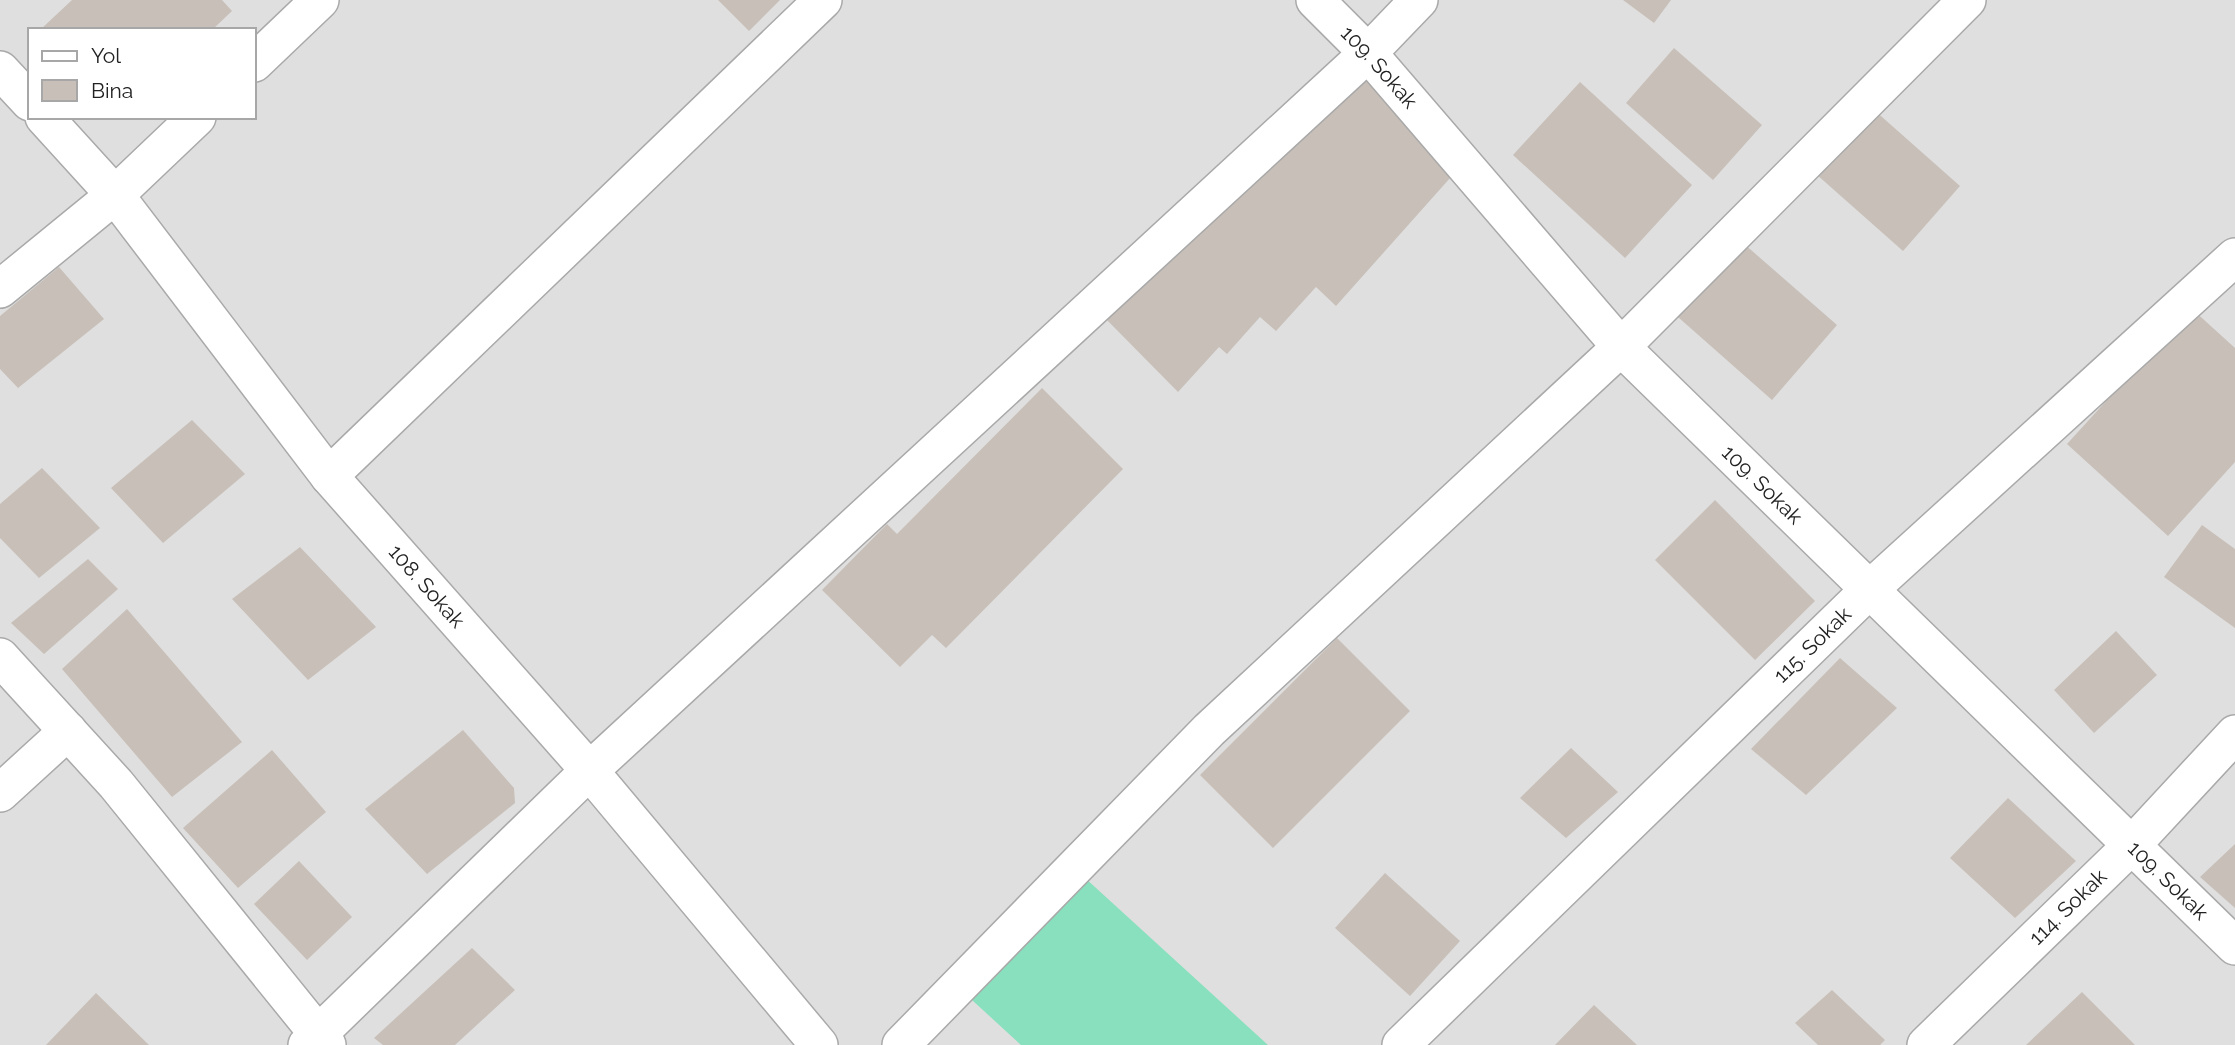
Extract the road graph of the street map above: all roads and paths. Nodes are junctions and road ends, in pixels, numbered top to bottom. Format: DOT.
graph roads {
  1 [pos="320,0"];
  2 [pos="823,0"];
  3 [pos="1315,0"];
  4 [pos="1419,0"];
  5 [pos="1967,0"];
  6 [pos="1368,53"];
  7 [pos="256,61"];
  8 [pos="0,69"];
  9 [pos="28,100"];
  10 [pos="46,119"];
  11 [pos="195,119"];
  12 [pos="115,195"];
  13 [pos="2235,257"];
  14 [pos="0,289"];
  15 [pos="1621,347"];
  16 [pos="329,476"];
  17 [pos="1870,589"];
  18 [pos="0,657"];
  19 [pos="68,730"];
  20 [pos="2235,734"];
  21 [pos="589,771"];
  22 [pos="0,793"];
  23 [pos="2132,845"];
  24 [pos="2235,946"];
  25 [pos="317,1041"];
  26 [pos="819,1045"];
  27 [pos="901,1045"];
  28 [pos="1401,1045"];
  29 [pos="1926,1045"];
  1 -- 7 [label="street"];
  2 -- 16 [label="street"];
  3 -- 6 [label="street, 109. Sokak"];
  4 -- 6 [label="street"];
  5 -- 15 [label="street"];
  6 -- 15 [label="street, 109. Sokak"];
  6 -- 21 [label="street"];
  8 -- 9 [label="street"];
  10 -- 12 [label="street, 108. Sokak"];
  11 -- 12 [label="street"];
  12 -- 14 [label="street"];
  12 -- 16 [label="street, 108. Sokak"];
  13 -- 17 [label="street, 115. Sokak"];
  15 -- 17 [label="street, 109. Sokak"];
  15 -- 27 [label="street"];
  16 -- 21 [label="street, 108. Sokak"];
  17 -- 23 [label="street, 109. Sokak"];
  17 -- 28 [label="street, 115. Sokak"];
  18 -- 19 [label="street"];
  19 -- 22 [label="street"];
  19 -- 25 [label="street"];
  20 -- 23 [label="street, 114. Sokak"];
  21 -- 25 [label="street"];
  21 -- 26 [label="street, 108. Sokak"];
  23 -- 24 [label="street, 109. Sokak"];
  23 -- 29 [label="street, 114. Sokak"];
}
